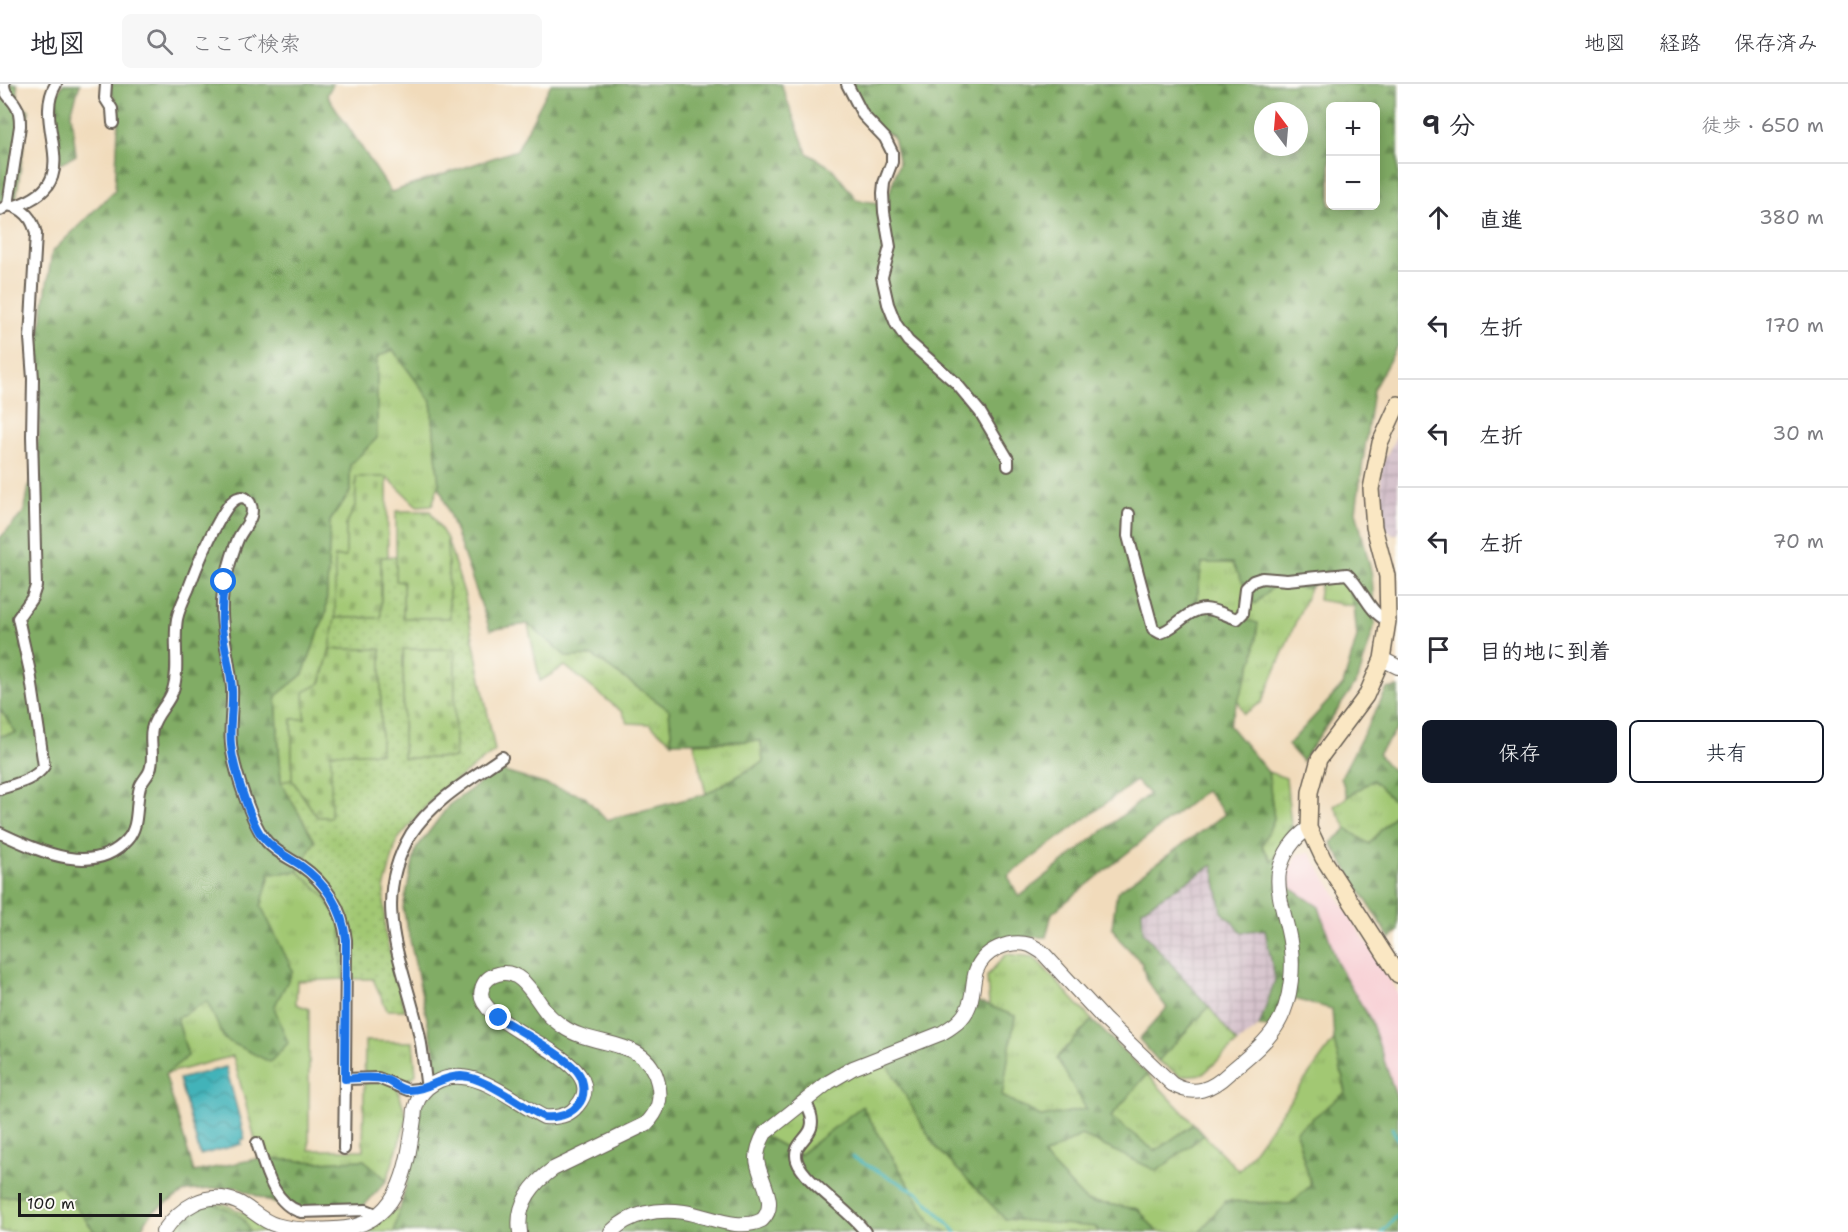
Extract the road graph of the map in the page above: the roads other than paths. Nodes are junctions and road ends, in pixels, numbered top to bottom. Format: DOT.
graph roads {
  1 [pos="4,84"];
  2 [pos="56,84"];
  3 [pos="106,84"];
  4 [pos="846,84"];
  5 [pos="112,123"];
  6 [pos="8,207"];
  7 [pos="1398,404"];
  8 [pos="1008,466"];
  9 [pos="1129,514"];
  10 [pos="1388,621"];
  11 [pos="1382,658"];
  12 [pos="1398,667"];
  13 [pos="502,757"];
  14 [pos="0,789"];
  15 [pos="1309,828"];
  16 [pos="0,833"];
  17 [pos="1398,975"];
  18 [pos="345,1079"];
  19 [pos="427,1088"];
  20 [pos="805,1101"];
  21 [pos="257,1143"];
  22 [pos="344,1149"];
  23 [pos="379,1215"];
  24 [pos="163,1232"];
  25 [pos="520,1232"];
  26 [pos="611,1232"];
  27 [pos="865,1232"];
  1 -- 6 [label="street"];
  2 -- 6 [label="street"];
  3 -- 5 [label="street"];
  4 -- 8 [label="street"];
  6 -- 14 [label="street"];
  7 -- 10 [label="main road"];
  9 -- 10 [label="street"];
  10 -- 11 [label="main road"];
  11 -- 12 [label="street"];
  11 -- 15 [label="main road"];
  13 -- 19 [label="street"];
  15 -- 17 [label="main road"];
  15 -- 20 [label="street"];
  16 -- 18 [label="street"];
  18 -- 19 [label="street"];
  18 -- 22 [label="street"];
  19 -- 23 [label="street"];
  19 -- 25 [label="street"];
  20 -- 26 [label="street"];
  20 -- 27 [label="street"];
  21 -- 23 [label="street"];
  23 -- 24 [label="street"];
}
